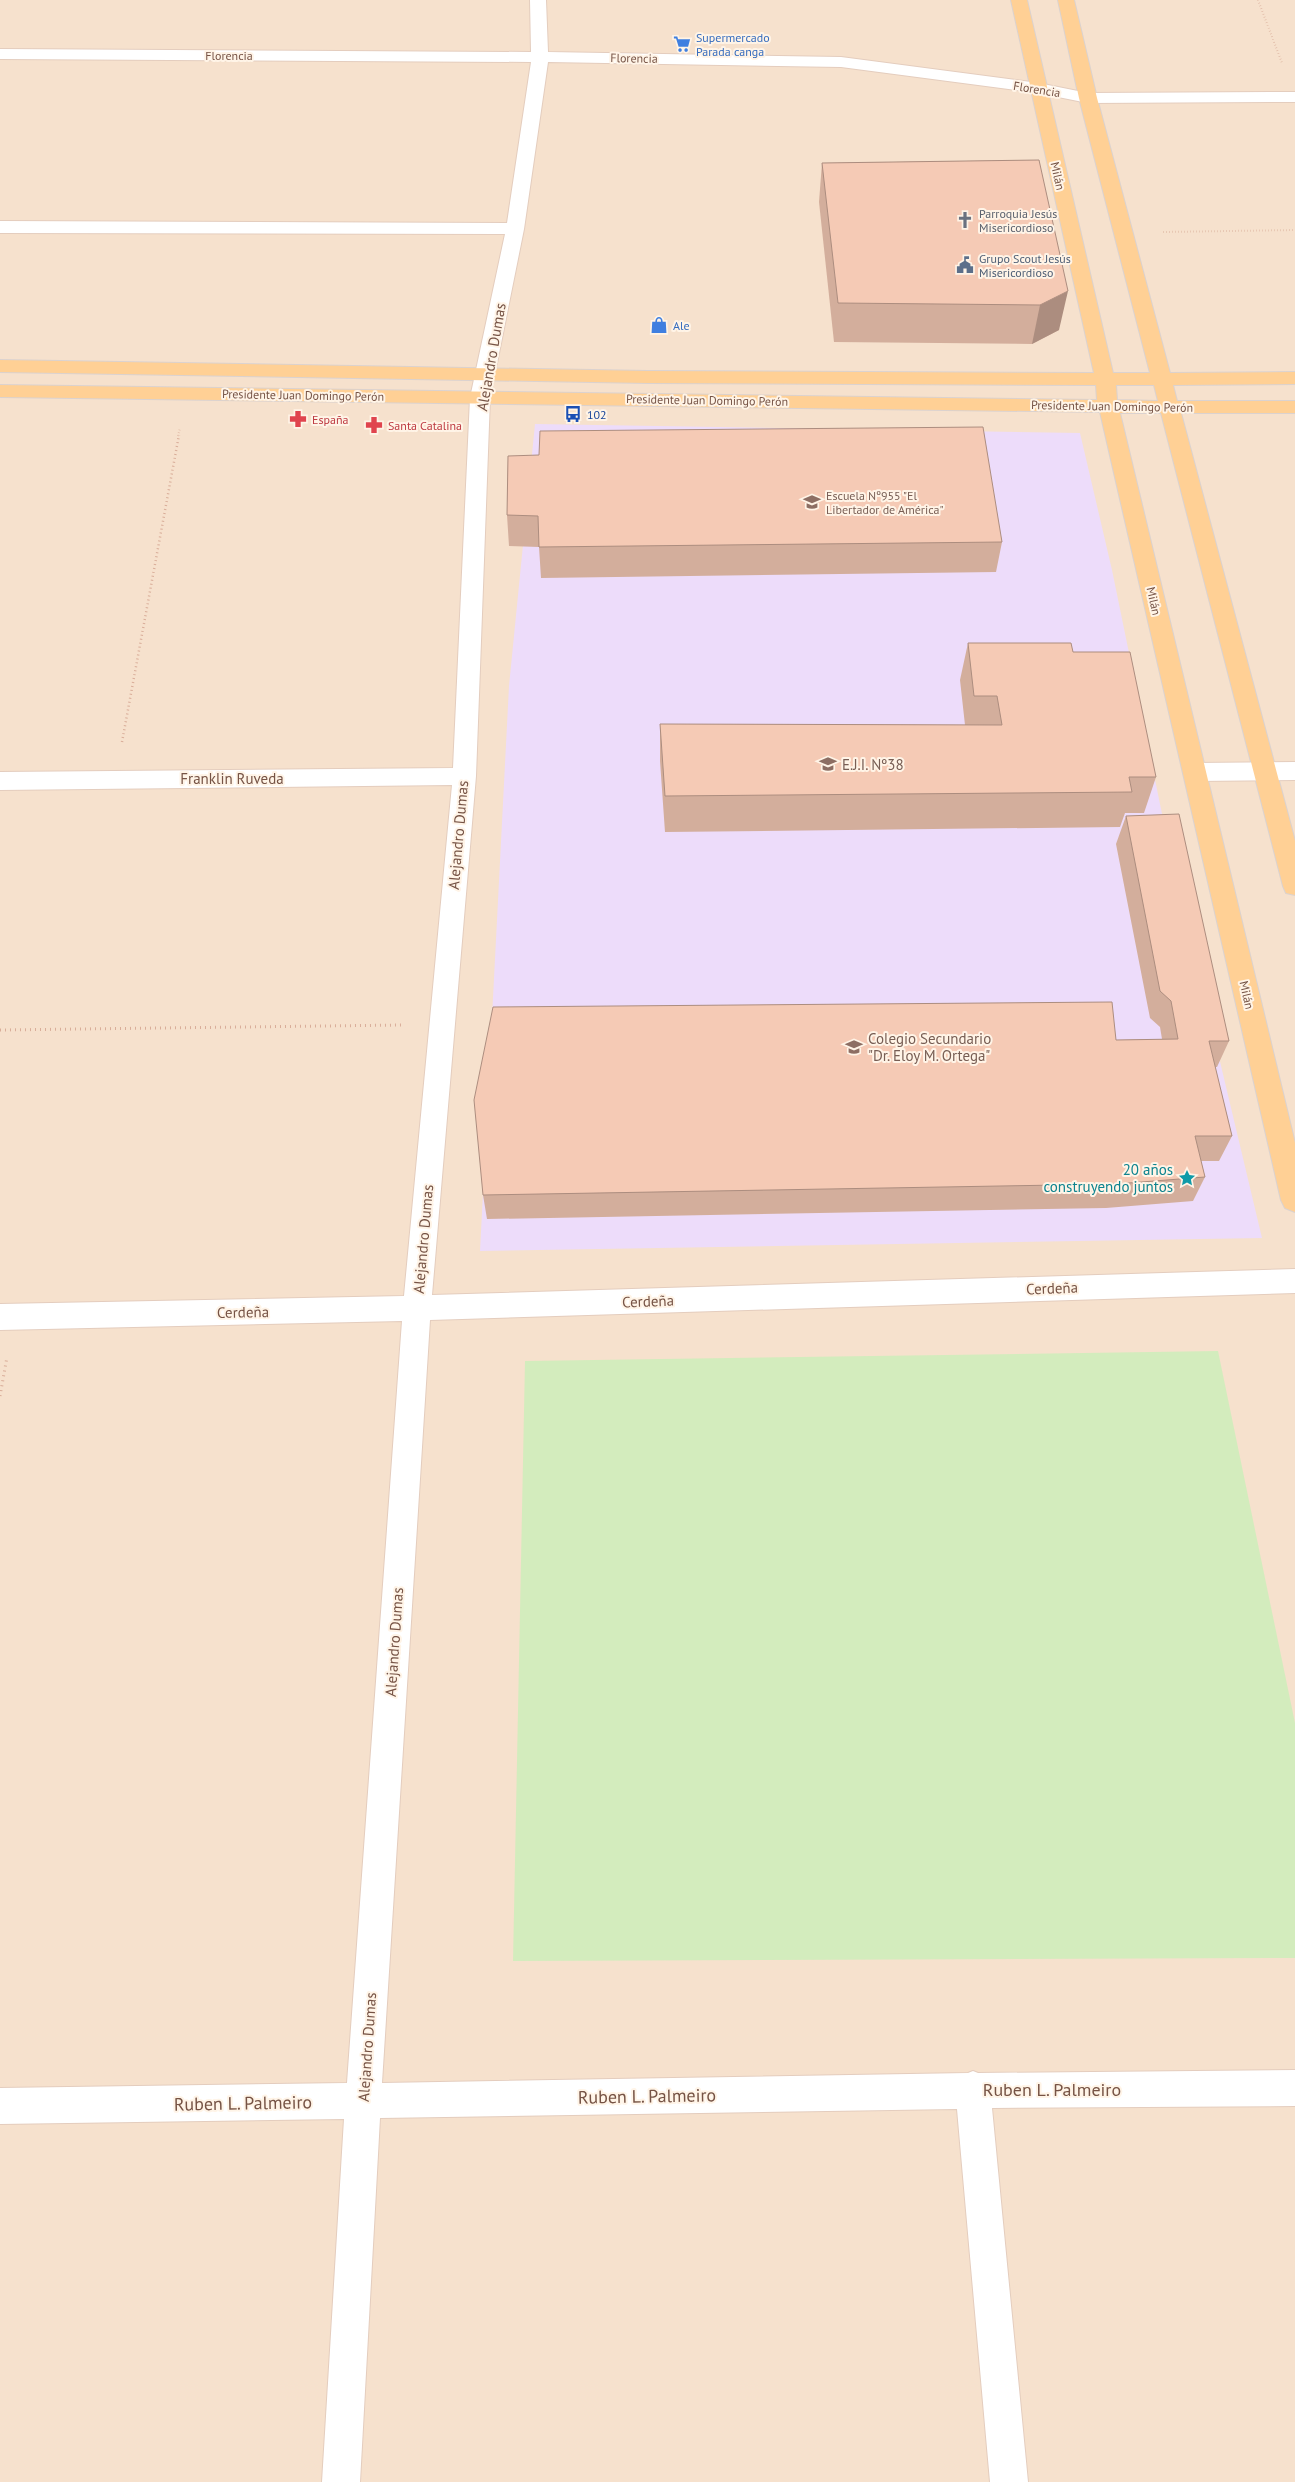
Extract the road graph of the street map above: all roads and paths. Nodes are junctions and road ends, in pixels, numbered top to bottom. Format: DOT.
graph roads {
  1 [pos="538,0"];
  2 [pos="1019,0"];
  3 [pos="1066,0"];
  4 [pos="1258,0"];
  5 [pos="0,54"];
  6 [pos="540,57"];
  7 [pos="1038,88"];
  8 [pos="1295,97"];
  9 [pos="1088,98"];
  10 [pos="0,227"];
  11 [pos="515,230"];
  12 [pos="1295,230"];
  13 [pos="1124,233"];
  14 [pos="0,366"];
  15 [pos="486,375"];
  16 [pos="1295,378"];
  17 [pos="1164,379"];
  18 [pos="1105,380"];
  19 [pos="0,391"];
  20 [pos="187,393"];
  21 [pos="480,398"];
  22 [pos="1108,406"];
  23 [pos="1295,406"];
  24 [pos="1170,407"];
  25 [pos="1264,771"];
  26 [pos="1295,771"];
  27 [pos="1194,772"];
  28 [pos="464,776"];
  29 [pos="115,779"];
  30 [pos="0,781"];
  31 [pos="1295,886"];
  32 [pos="441,1024"];
  33 [pos="0,1030"];
  34 [pos="1295,1200"];
  35 [pos="1295,1280"];
  36 [pos="417,1308"];
  37 [pos="0,1317"];
  38 [pos="1295,2088"];
  39 [pos="973,2090"];
  40 [pos="363,2102"];
  41 [pos="0,2106"];
  42 [pos="341,2482"];
  43 [pos="1009,2482"];
  1 -- 6 [label="street, Alejandro Dumas"];
  2 -- 7 [label="main road, Milán"];
  3 -- 9 [label="main road"];
  4 -- 8 [label="path"];
  5 -- 6 [label="street, Florencia"];
  6 -- 7 [label="street, Florencia"];
  6 -- 11 [label="street, Alejandro Dumas"];
  7 -- 9 [label="street, Florencia"];
  7 -- 18 [label="main road, Milán"];
  8 -- 9 [label="street, Florencia"];
  9 -- 13 [label="main road"];
  10 -- 11 [label="street"];
  11 -- 15 [label="street, Alejandro Dumas"];
  12 -- 13 [label="path"];
  13 -- 17 [label="main road"];
  14 -- 15 [label="main road, Presidente Juan Domingo Perón"];
  15 -- 18 [label="main road, Presidente Juan Domingo Perón"];
  15 -- 21 [label="street, Alejandro Dumas"];
  16 -- 17 [label="main road, Presidente Juan Domingo Perón"];
  17 -- 18 [label="main road, Presidente Juan Domingo Perón"];
  17 -- 24 [label="main road"];
  18 -- 22 [label="main road, Milán"];
  19 -- 20 [label="main road, Presidente Juan Domingo Perón"];
  20 -- 21 [label="main road, Presidente Juan Domingo Perón"];
  20 -- 29 [label="path"];
  21 -- 22 [label="main road, Presidente Juan Domingo Perón"];
  21 -- 28 [label="street, Alejandro Dumas"];
  22 -- 24 [label="main road, Presidente Juan Domingo Perón"];
  22 -- 27 [label="main road, Milán"];
  23 -- 24 [label="main road, Presidente Juan Domingo Perón"];
  24 -- 25 [label="main road"];
  25 -- 26 [label="street"];
  25 -- 27 [label="street"];
  25 -- 31 [label="main road"];
  27 -- 34 [label="main road, Milán"];
  28 -- 29 [label="street, Franklin Ruveda"];
  28 -- 32 [label="street, Alejandro Dumas"];
  29 -- 30 [label="street, Franklin Ruveda"];
  32 -- 33 [label="path"];
  32 -- 36 [label="street, Alejandro Dumas"];
  35 -- 36 [label="street, Cerdeña"];
  36 -- 37 [label="street, Cerdeña"];
  36 -- 40 [label="street, Alejandro Dumas"];
  38 -- 39 [label="street, Ruben L. Palmeiro"];
  39 -- 40 [label="street, Ruben L. Palmeiro"];
  39 -- 43 [label="street"];
  40 -- 41 [label="street, Ruben L. Palmeiro"];
  40 -- 42 [label="street, Alejandro Dumas"];
}
